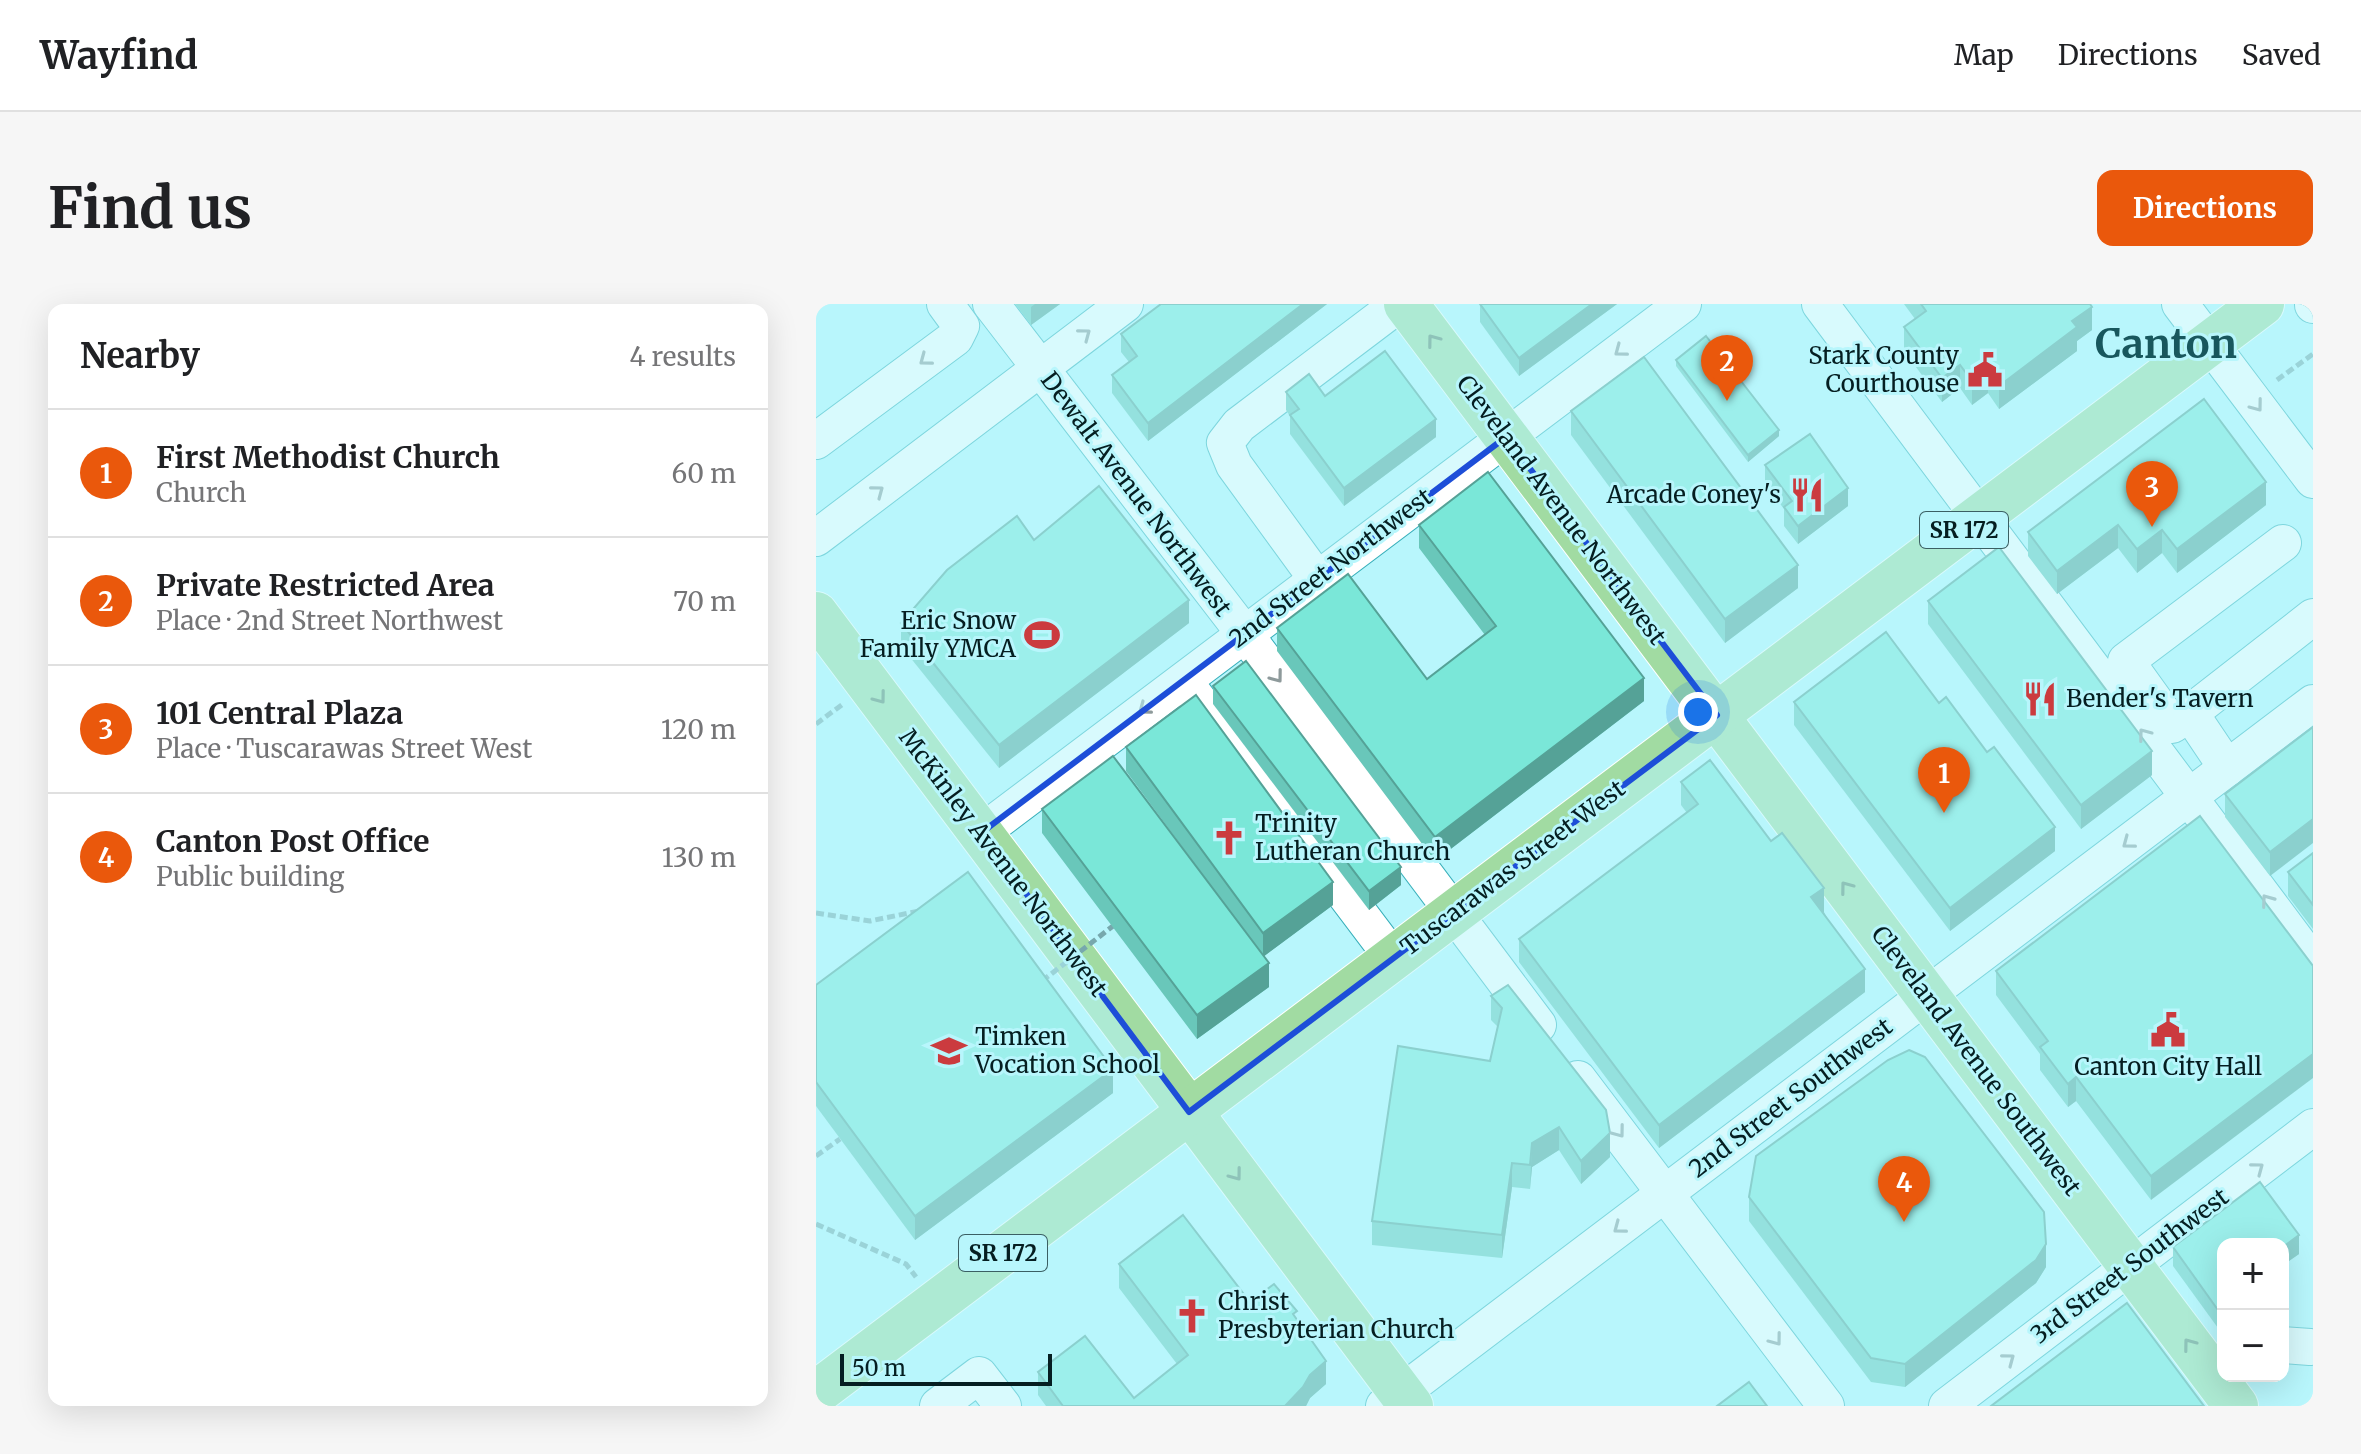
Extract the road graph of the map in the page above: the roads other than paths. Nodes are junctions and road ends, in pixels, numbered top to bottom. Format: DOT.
graph roads {
  1 [pos="991,304"];
  2 [pos="1125,304"];
  3 [pos="1399,304"];
  4 [pos="1406,304"];
  5 [pos="1683,304"];
  6 [pos="1820,304"];
  7 [pos="2180,304"];
  8 [pos="2262,304"];
  9 [pos="950,306"];
  10 [pos="2210,344"];
  11 [pos="1040,368"];
  12 [pos="1506,437"];
  13 [pos="816,441"];
  14 [pos="2313,480"];
  15 [pos="1978,519"];
  16 [pos="816,538"];
  17 [pos="2283,543"];
  18 [pos="1317,579"];
  19 [pos="816,614"];
  20 [pos="2313,617"];
  21 [pos="1244,633"];
  22 [pos="1183,680"];
  23 [pos="2313,703"];
  24 [pos="2190,713"];
  25 [pos="1717,715"];
  26 [pos="2227,768"];
  27 [pos="2190,797"];
  28 [pos="981,833"];
  29 [pos="1453,914"];
  30 [pos="1393,958"];
  31 [pos="2313,963"];
  32 [pos="1927,994"];
  33 [pos="1189,1112"];
  34 [pos="2312,1128"];
  35 [pos="1665,1193"];
  36 [pos="2130,1267"];
  37 [pos="2231,1390"];
  38 [pos="816,1393"];
  39 [pos="1399,1402"];
  40 [pos="938,1406"];
  41 [pos="1003,1406"];
  42 [pos="1826,1406"];
  43 [pos="1947,1406"];
  1 -- 11 [label="street, Dewalt Avenue Northwest"];
  11 -- 2 [label="street, one-way"];
  3 -- 18 [label="street"];
  12 -- 4 [label="main road, Cleveland Avenue Northwest, one-way"];
  5 -- 12 [label="street, 2nd Street Northwest, one-way"];
  6 -- 15 [label="street"];
  7 -- 10 [label="street"];
  8 -- 10 [label="main road, SR 172"];
  9 -- 13 [label="street, one-way"];
  10 -- 14 [label="street, one-way"];
  10 -- 15 [label="main road, Tuscarawas Street West / SR 172"];
  16 -- 11 [label="street, one-way"];
  11 -- 21 [label="street, Dewalt Avenue Northwest"];
  12 -- 18 [label="street, 2nd Street Northwest"];
  12 -- 25 [label="main road, Cleveland Avenue Northwest"];
  15 -- 25 [label="main road, Tuscarawas Street West / SR 172"];
  27 -- 15 [label="street, one-way"];
  17 -- 24 [label="street"];
  18 -- 21 [label="street, 2nd Street Northwest"];
  19 -- 28 [label="main road, McKinley Avenue Northwest, one-way"];
  20 -- 24 [label="street"];
  21 -- 22 [label="street, 2nd Street Northwest"];
  21 -- 29 [label="street, Dewalt Avenue Northwest, one-way"];
  22 -- 28 [label="street, 2nd Street Northwest, one-way"];
  22 -- 30 [label="street"];
  23 -- 26 [label="street, 2nd Street Southwest"];
  24 -- 26 [label="street"];
  25 -- 29 [label="main road, Tuscarawas Street West / SR 172"];
  32 -- 25 [label="main road, Cleveland Avenue Southwest, one-way"];
  26 -- 27 [label="street, 2nd Street Southwest"];
  31 -- 27 [label="street, one-way"];
  27 -- 32 [label="street, 2nd Street Southwest, one-way"];
  28 -- 33 [label="main road, McKinley Avenue Northwest"];
  29 -- 30 [label="main road, Tuscarawas Street West / SR 172"];
  29 -- 35 [label="street, Dewalt Avenue Northwest, one-way"];
  30 -- 33 [label="main road, Tuscarawas Street West / SR 172"];
  32 -- 35 [label="street, 2nd Street Southwest"];
  32 -- 36 [label="main road, Cleveland Avenue Southwest"];
  33 -- 38 [label="main road, Tuscarawas Street West / SR 172"];
  33 -- 39 [label="main road, McKinley Avenue Northwest, one-way"];
  36 -- 34 [label="street, 3rd Street Southwest, one-way"];
  35 -- 39 [label="street, 2nd Street Southwest, one-way"];
  35 -- 42 [label="street, Dewalt Avenue Northwest, one-way"];
  37 -- 36 [label="main road, Cleveland Avenue Southwest, one-way"];
  43 -- 36 [label="street, 3rd Street Southwest, one-way"];
  40 -- 41 [label="street"];
}
